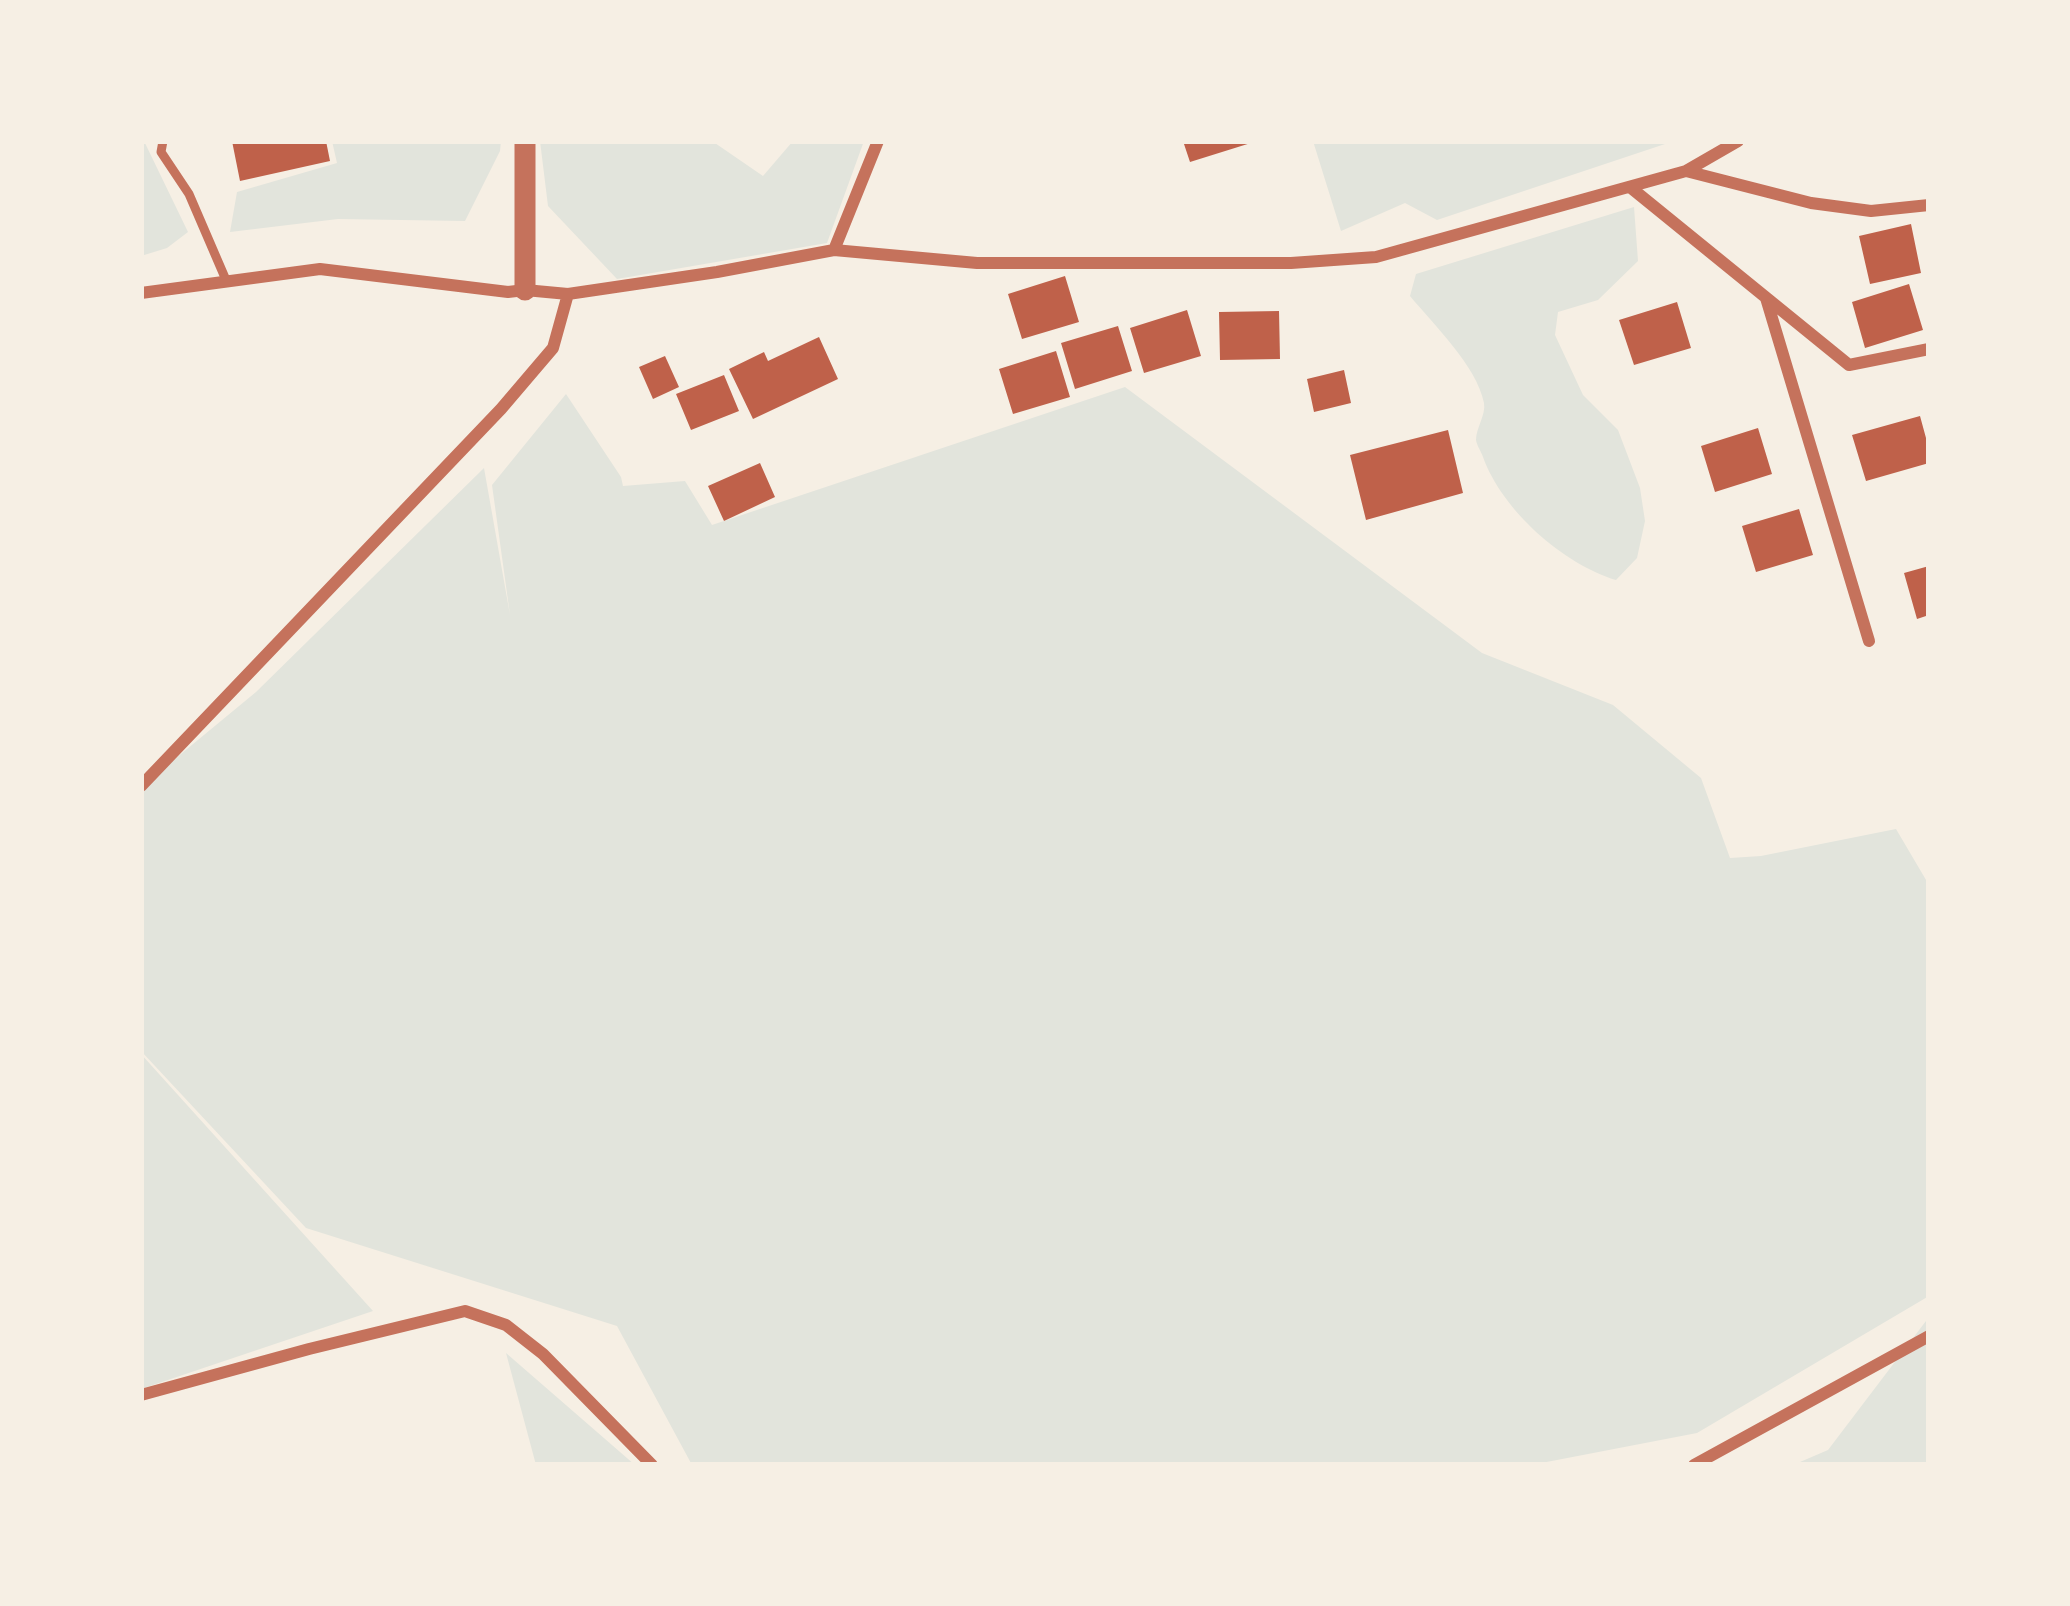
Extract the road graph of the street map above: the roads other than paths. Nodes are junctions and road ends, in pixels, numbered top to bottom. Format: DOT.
graph roads {
  1 [pos="163,141"];
  2 [pos="525,141"];
  3 [pos="878,141"];
  4 [pos="1738,141"];
  5 [pos="1686,171"];
  6 [pos="1630,188"];
  7 [pos="1929,205"];
  8 [pos="834,250"];
  9 [pos="226,280"];
  10 [pos="525,290"];
  11 [pos="141,293"];
  12 [pos="568,294"];
  13 [pos="1766,298"];
  14 [pos="1929,349"];
  15 [pos="1869,641"];
  16 [pos="141,787"];
  17 [pos="1929,1336"];
  18 [pos="141,1395"];
  19 [pos="652,1465"];
  20 [pos="1694,1465"];
  1 -- 9 [label="lane"];
  2 -- 10 [label="street"];
  3 -- 8 [label="street"];
  4 -- 5 [label="street"];
  5 -- 6 [label="street"];
  5 -- 7 [label="street"];
  6 -- 8 [label="street"];
  6 -- 13 [label="street"];
  8 -- 12 [label="street"];
  9 -- 10 [label="street"];
  9 -- 11 [label="street"];
  10 -- 12 [label="street"];
  12 -- 16 [label="street"];
  13 -- 14 [label="street"];
  13 -- 15 [label="street"];
  17 -- 20 [label="street"];
  18 -- 19 [label="street"];
}
